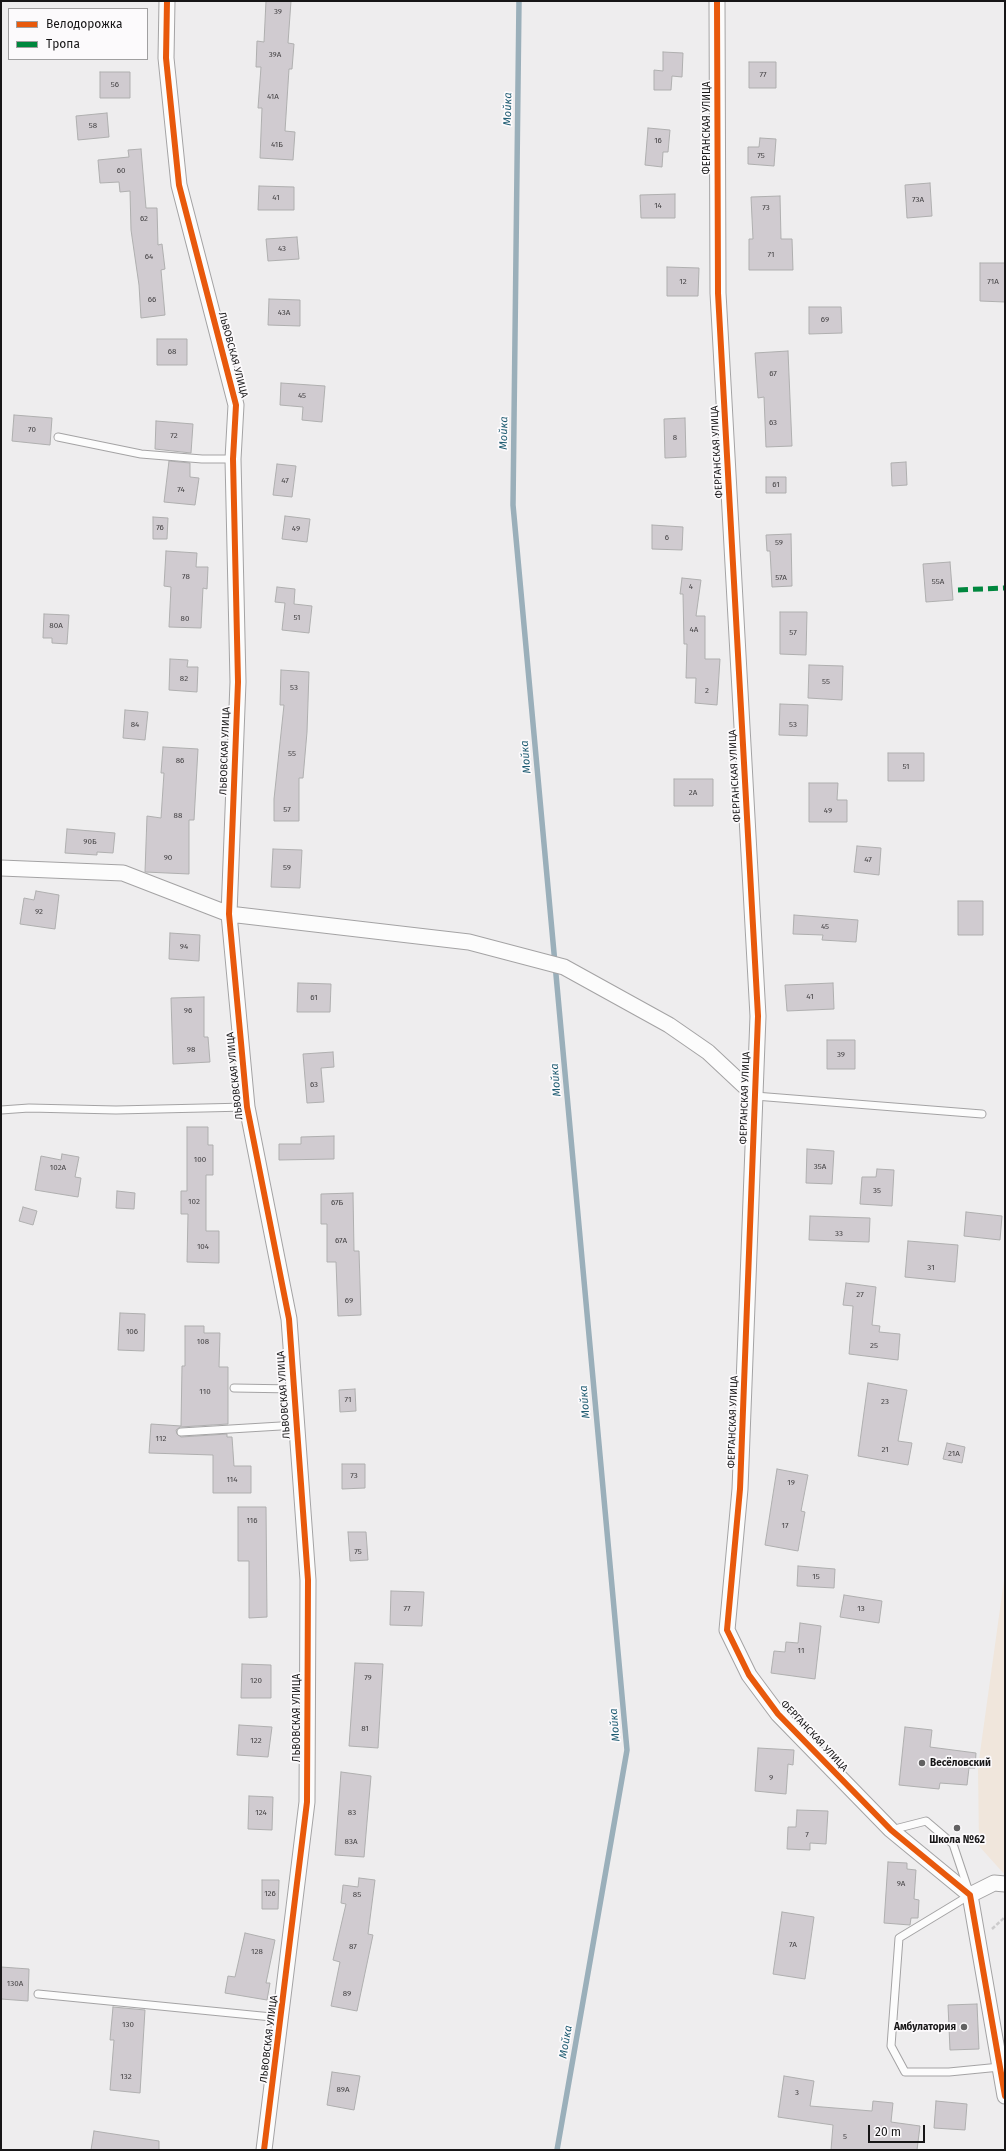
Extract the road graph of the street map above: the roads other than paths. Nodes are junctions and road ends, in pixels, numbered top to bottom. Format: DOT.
graph roads {
  1 [pos="167,1"];
  2 [pos="717,1"];
  3 [pos="58,437"];
  4 [pos="233,459"];
  5 [pos="1,868"];
  6 [pos="230,914"];
  7 [pos="755,1096"];
  8 [pos="247,1107"];
  9 [pos="1,1110"];
  10 [pos="982,1114"];
  11 [pos="234,1388"];
  12 [pos="294,1389"];
  13 [pos="297,1425"];
  14 [pos="180,1432"];
  15 [pos="891,1830"];
  16 [pos="1005,1884"];
  17 [pos="970,1895"];
  18 [pos="38,1994"];
  19 [pos="282,2018"];
  20 [pos="1000,2067"];
  21 [pos="1005,2096"];
  22 [pos="264,2150"];
  1 -- 4 [label="street, ЛЬВОВСКАЯ УЛИЦА"];
  2 -- 7 [label="street, ФЕРГАНСКАЯ УЛИЦА"];
  3 -- 4 [label="lane"];
  4 -- 6 [label="street, ЛЬВОВСКАЯ УЛИЦА"];
  5 -- 6 [label="street"];
  6 -- 7 [label="street"];
  6 -- 8 [label="street, ЛЬВОВСКАЯ УЛИЦА"];
  7 -- 10 [label="lane"];
  7 -- 15 [label="street, ФЕРГАНСКАЯ УЛИЦА"];
  8 -- 9 [label="lane"];
  8 -- 12 [label="street, ЛЬВОВСКАЯ УЛИЦА"];
  11 -- 12 [label="lane"];
  12 -- 13 [label="street, ЛЬВОВСКАЯ УЛИЦА"];
  13 -- 14 [label="lane"];
  13 -- 19 [label="street, ЛЬВОВСКАЯ УЛИЦА"];
  15 -- 17 [label="street, ФЕРГАНСКАЯ УЛИЦА"];
  15 -- 17 [label="lane"];
  16 -- 17 [label="street"];
  17 -- 20 [label="street"];
  17 -- 20 [label="lane"];
  18 -- 19 [label="lane"];
  19 -- 22 [label="street, ЛЬВОВСКАЯ УЛИЦА"];
  20 -- 21 [label="street"];
}
